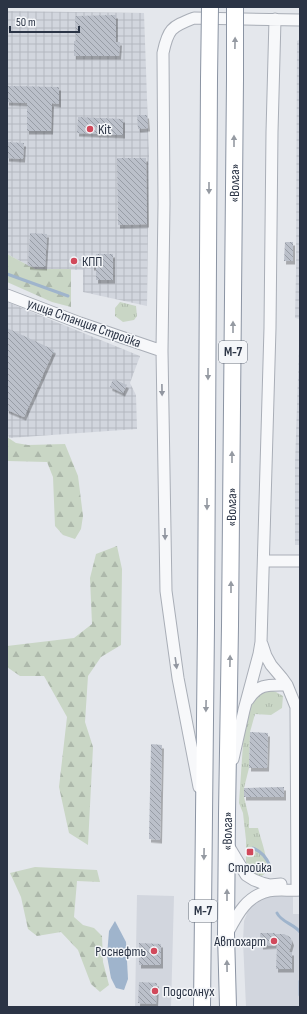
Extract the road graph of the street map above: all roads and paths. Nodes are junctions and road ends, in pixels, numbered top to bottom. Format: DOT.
graph roads {
  1 [pos="210,7"];
  2 [pos="235,7"];
  3 [pos="275,19"];
  4 [pos="300,20"];
  5 [pos="7,295"];
  6 [pos="162,351"];
  7 [pos="264,561"];
  8 [pos="300,561"];
  9 [pos="262,642"];
  10 [pos="287,685"];
  11 [pos="246,704"];
  12 [pos="227,784"];
  13 [pos="204,815"];
  14 [pos="227,843"];
  15 [pos="299,886"];
  16 [pos="226,934"];
  17 [pos="228,1004"];
  18 [pos="202,1007"];
  1 -- 13 [label="highway, «Волга» / М-7, one-way, bridge"];
  12 -- 2 [label="highway, «Волга» / М-7, one-way, bridge"];
  3 -- 4 [label="street"];
  3 -- 6 [label="street"];
  3 -- 7 [label="street"];
  5 -- 6 [label="street, улица Станция Стройка"];
  6 -- 13 [label="street, one-way"];
  7 -- 8 [label="street"];
  7 -- 9 [label="street"];
  9 -- 10 [label="street"];
  9 -- 11 [label="street"];
  10 -- 11 [label="street"];
  10 -- 15 [label="street"];
  11 -- 12 [label="street"];
  12 -- 14 [label="highway, «Волга» / М-7"];
  13 -- 18 [label="highway, «Волга» / М-7, one-way"];
  14 -- 15 [label="street"];
  16 -- 14 [label="highway, «Волга» / М-7, one-way"];
  15 -- 16 [label="street"];
  17 -- 16 [label="highway, «Волга» / М-7, one-way"];
}
